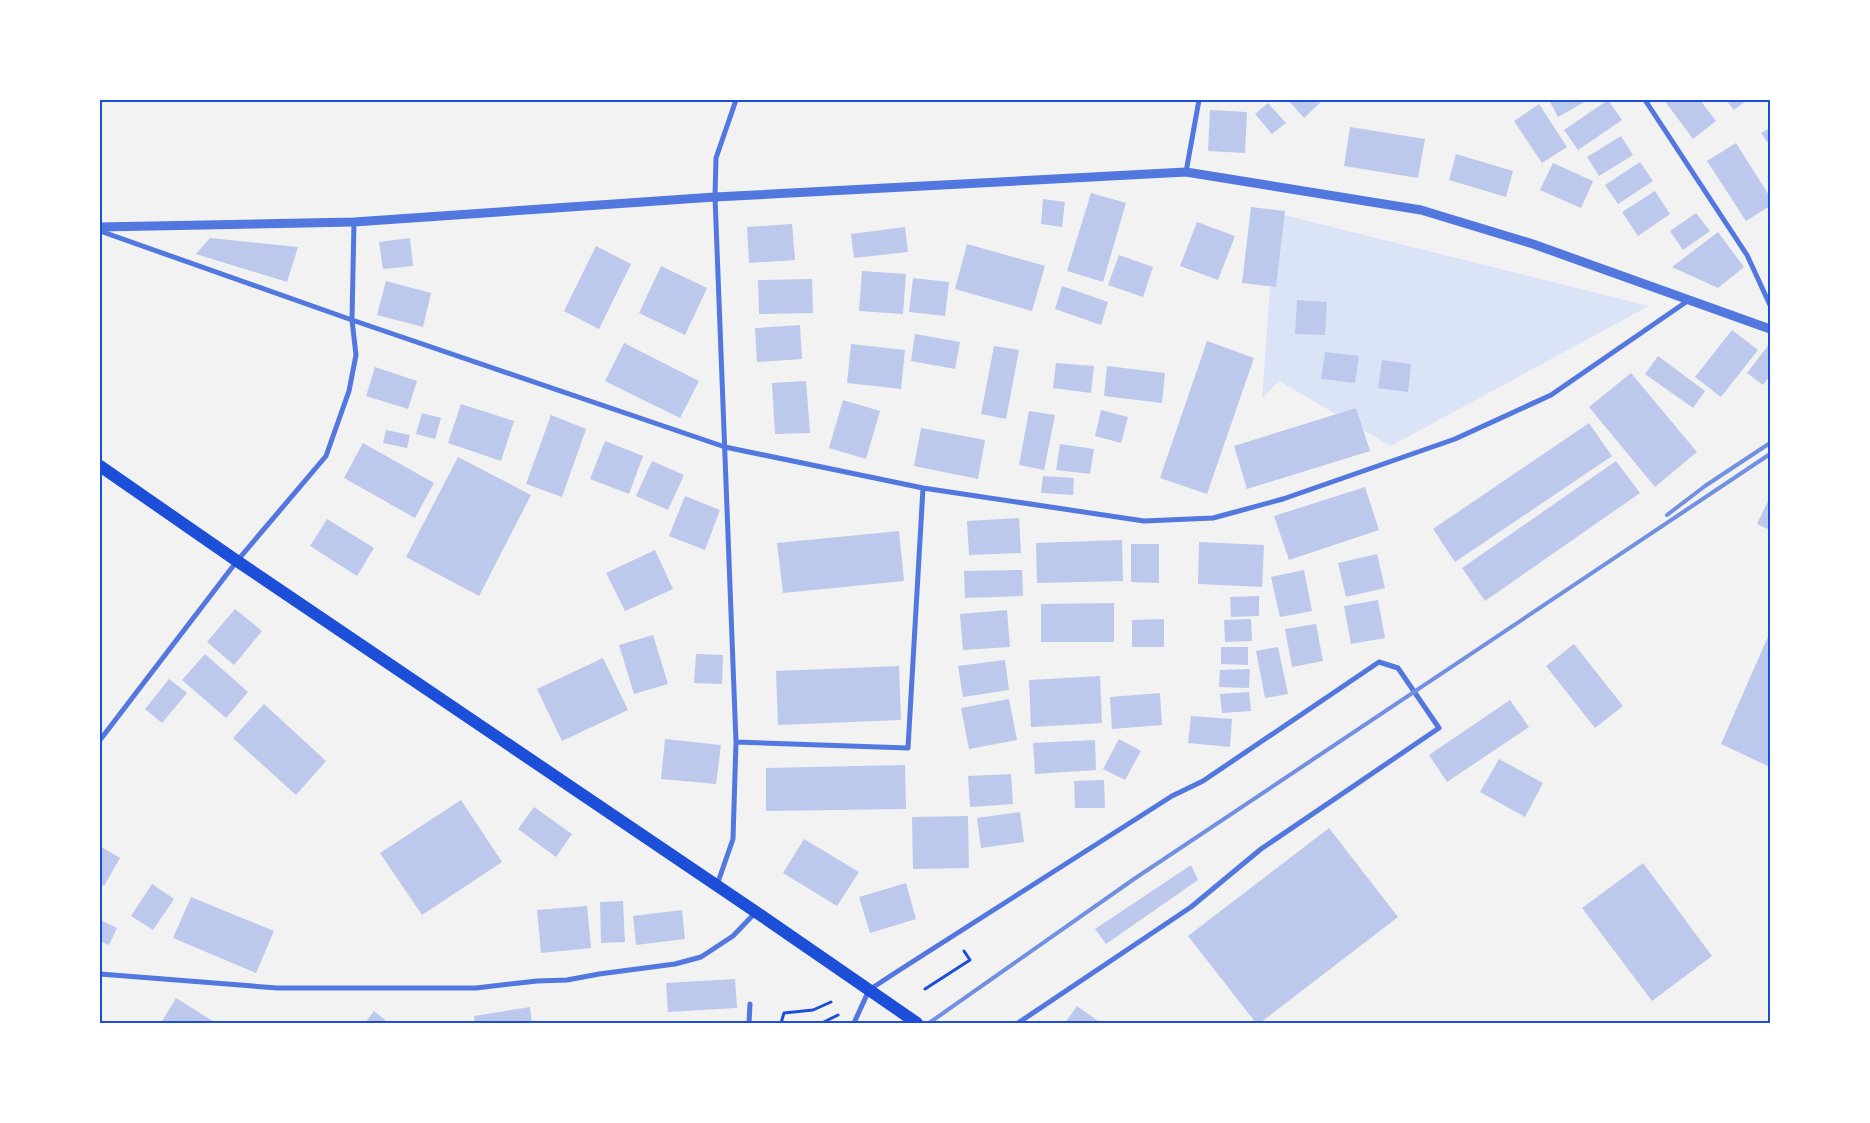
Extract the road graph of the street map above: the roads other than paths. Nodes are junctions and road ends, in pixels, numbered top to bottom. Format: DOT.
graph roads {
  1 [pos="736,100"];
  2 [pos="1199,100"];
  3 [pos="1644,100"];
  4 [pos="1186,172"];
  5 [pos="715,198"];
  6 [pos="354,222"];
  7 [pos="100,226"];
  8 [pos="100,230"];
  9 [pos="1690,300"];
  10 [pos="1770,305"];
  11 [pos="352,320"];
  12 [pos="1770,329"];
  13 [pos="725,447"];
  14 [pos="100,466"];
  15 [pos="923,488"];
  16 [pos="237,561"];
  17 [pos="100,740"];
  18 [pos="736,742"];
  19 [pos="717,886"];
  20 [pos="756,912"];
  21 [pos="100,974"];
  22 [pos="869,990"];
  23 [pos="750,1004"];
  24 [pos="749,1023"];
  25 [pos="854,1023"];
  26 [pos="917,1023"];
  27 [pos="1018,1023"];
  1 -- 5 [label="street"];
  2 -- 4 [label="street"];
  3 -- 10 [label="street"];
  4 -- 5 [label="street"];
  4 -- 9 [label="street"];
  5 -- 6 [label="street"];
  5 -- 13 [label="street"];
  6 -- 7 [label="street"];
  6 -- 11 [label="street"];
  8 -- 11 [label="street"];
  9 -- 12 [label="street"];
  9 -- 15 [label="street"];
  11 -- 13 [label="street"];
  11 -- 16 [label="street"];
  13 -- 15 [label="street"];
  13 -- 18 [label="street"];
  14 -- 16 [label="main road"];
  15 -- 18 [label="street"];
  16 -- 17 [label="street"];
  16 -- 19 [label="main road"];
  18 -- 19 [label="street"];
  19 -- 20 [label="main road"];
  20 -- 21 [label="street"];
  20 -- 22 [label="main road"];
  22 -- 25 [label="street"];
  22 -- 26 [label="main road"];
  22 -- 27 [label="street"];
  23 -- 24 [label="street"];
}
